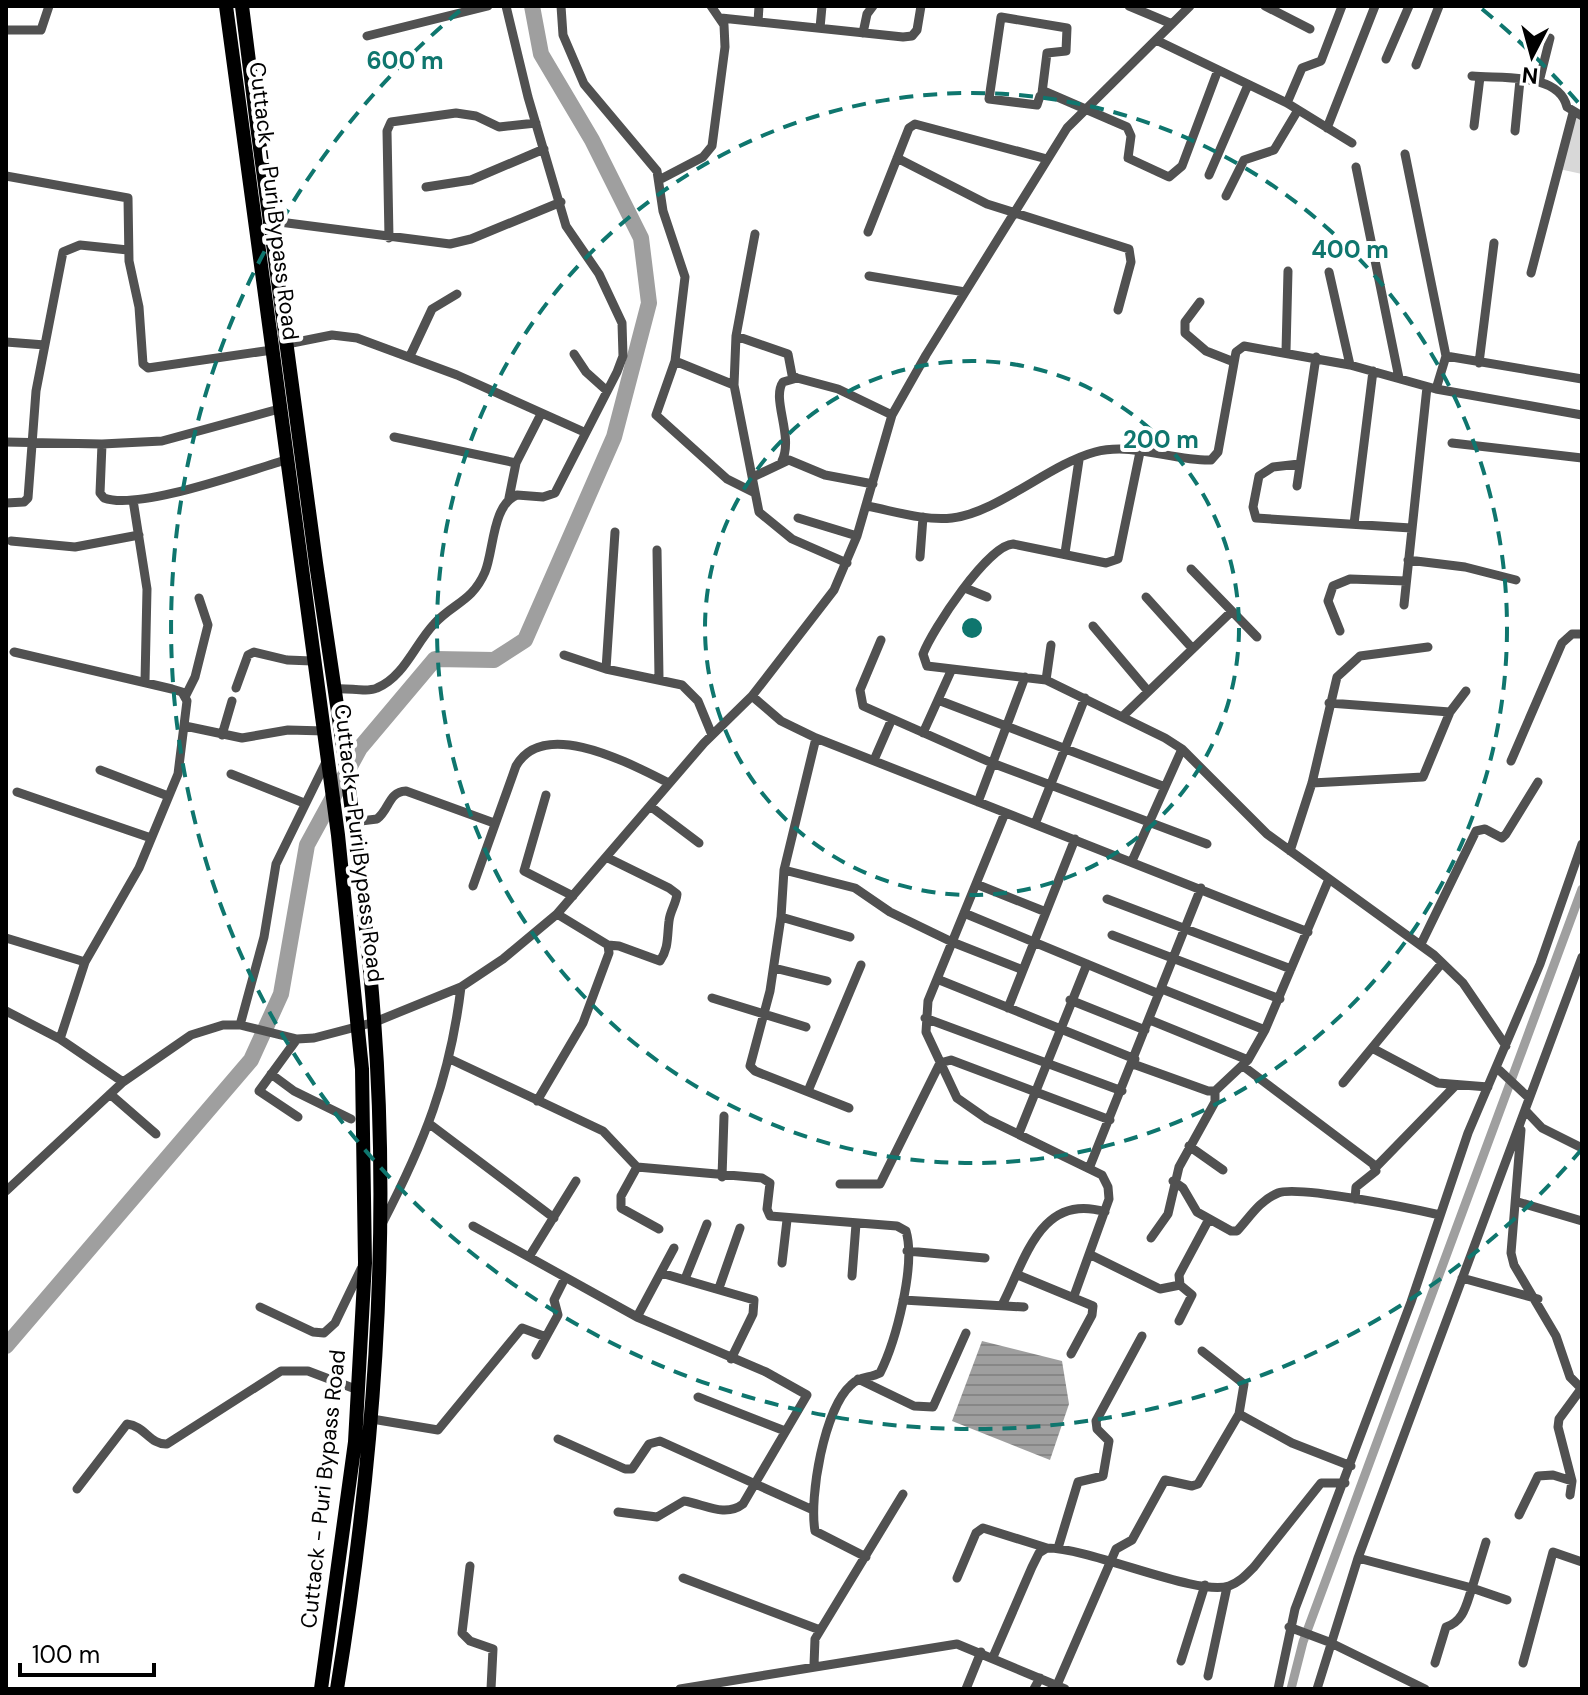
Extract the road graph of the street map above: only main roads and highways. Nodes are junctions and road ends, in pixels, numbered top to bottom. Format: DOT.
graph roads {
  1 [pos="226,6"];
  2 [pos="242,6"];
  3 [pos="321,1689"];
  4 [pos="337,1689"];
  1 -- 3 [label="highway, Cuttack - Puri Bypass Road"];
  2 -- 4 [label="highway, Cuttack - Puri Bypass Road"];
}
